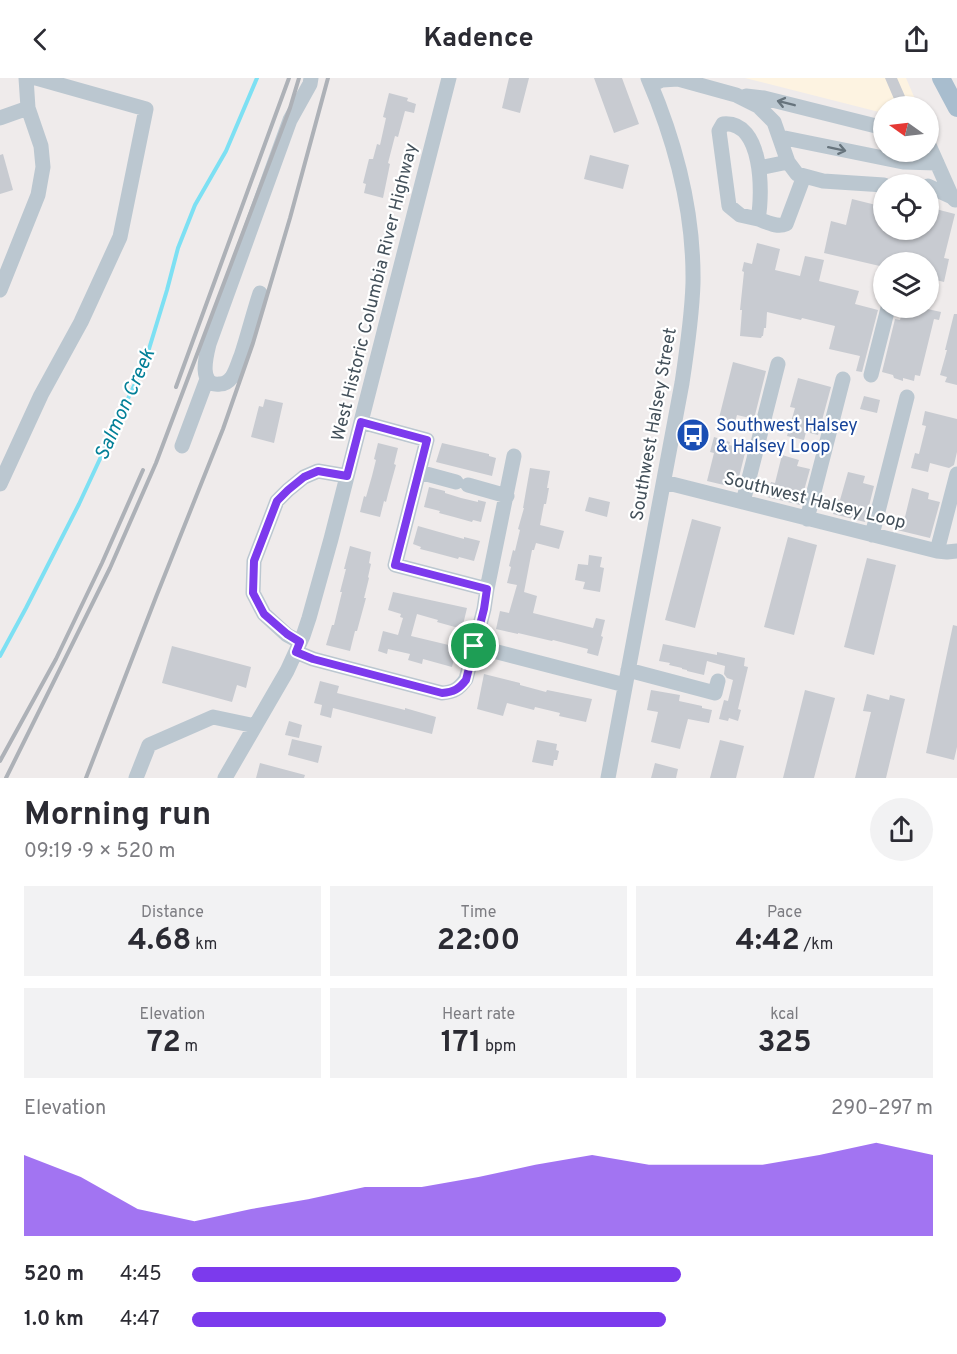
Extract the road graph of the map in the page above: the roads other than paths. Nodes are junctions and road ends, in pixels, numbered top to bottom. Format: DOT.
graph roads {
  1 [pos="26,78"];
  2 [pos="36,78"];
  3 [pos="311,78"];
  4 [pos="449,78"];
  5 [pos="941,78"];
  6 [pos="650,81"];
  7 [pos="736,95"];
  8 [pos="28,108"];
  9 [pos="957,108"];
  10 [pos="0,118"];
  11 [pos="873,125"];
  12 [pos="780,137"];
  13 [pos="788,162"];
  14 [pos="937,163"];
  15 [pos="759,168"];
  16 [pos="804,176"];
  17 [pos="873,184"];
  18 [pos="939,192"];
  19 [pos="954,200"];
  20 [pos="758,219"];
  21 [pos="0,290"];
  22 [pos="260,293"];
  23 [pos="885,318"];
  24 [pos="778,364"];
  25 [pos="871,375"];
  26 [pos="207,379"];
  27 [pos="843,379"];
  28 [pos="907,397"];
  29 [pos="361,422"];
  30 [pos="182,446"];
  31 [pos="514,456"];
  32 [pos="419,472"];
  33 [pos="957,474"];
  34 [pos="347,476"];
  35 [pos="664,482"];
  36 [pos="0,484"];
  37 [pos="507,496"];
  38 [pos="742,502"];
  39 [pos="807,519"];
  40 [pos="872,535"];
  41 [pos="937,551"];
  42 [pos="957,552"];
  43 [pos="487,589"];
  44 [pos="474,646"];
  45 [pos="298,647"];
  46 [pos="627,678"];
  47 [pos="718,681"];
  48 [pos="255,726"];
  49 [pos="136,778"];
  50 [pos="225,778"];
  51 [pos="608,778"];
  1 -- 8 [label="street"];
  2 -- 36 [label="street"];
  3 -- 26 [label="street"];
  4 -- 29 [label="street, West Historic Columbia River Highway"];
  5 -- 9 [label="main road"];
  6 -- 7 [label="street"];
  6 -- 35 [label="street, Southwest Halsey Street"];
  11 -- 7 [label="street, one-way"];
  7 -- 12 [label="street"];
  8 -- 10 [label="street"];
  8 -- 21 [label="street"];
  12 -- 13 [label="street"];
  12 -- 14 [label="street, one-way"];
  13 -- 15 [label="street"];
  13 -- 16 [label="street"];
  14 -- 19 [label="street"];
  15 -- 20 [label="street"];
  15 -- 20 [label="street"];
  16 -- 17 [label="street"];
  16 -- 20 [label="street"];
  18 -- 19 [label="street"];
  22 -- 26 [label="street"];
  23 -- 25 [label="street"];
  24 -- 38 [label="street"];
  26 -- 30 [label="street"];
  27 -- 39 [label="street"];
  28 -- 40 [label="street"];
  29 -- 32 [label="street"];
  29 -- 34 [label="street, West Historic Columbia River Highway"];
  31 -- 37 [label="street"];
  32 -- 37 [label="street"];
  32 -- 43 [label="street"];
  33 -- 41 [label="street"];
  34 -- 45 [label="street, West Historic Columbia River Highway"];
  34 -- 45 [label="street"];
  35 -- 38 [label="street, Southwest Halsey Loop"];
  35 -- 46 [label="street, Southwest Halsey Street"];
  37 -- 43 [label="street"];
  38 -- 39 [label="street, Southwest Halsey Loop"];
  39 -- 40 [label="street, Southwest Halsey Loop"];
  40 -- 41 [label="street, Southwest Halsey Loop"];
  41 -- 42 [label="street, Southwest Halsey Loop"];
  43 -- 44 [label="street"];
  44 -- 45 [label="street"];
  44 -- 46 [label="street"];
  45 -- 48 [label="street, West Historic Columbia River Highway"];
  46 -- 47 [label="street"];
  46 -- 51 [label="street, Southwest Halsey Street"];
  48 -- 49 [label="street"];
  48 -- 50 [label="street, West Historic Columbia River Highway"];
}
